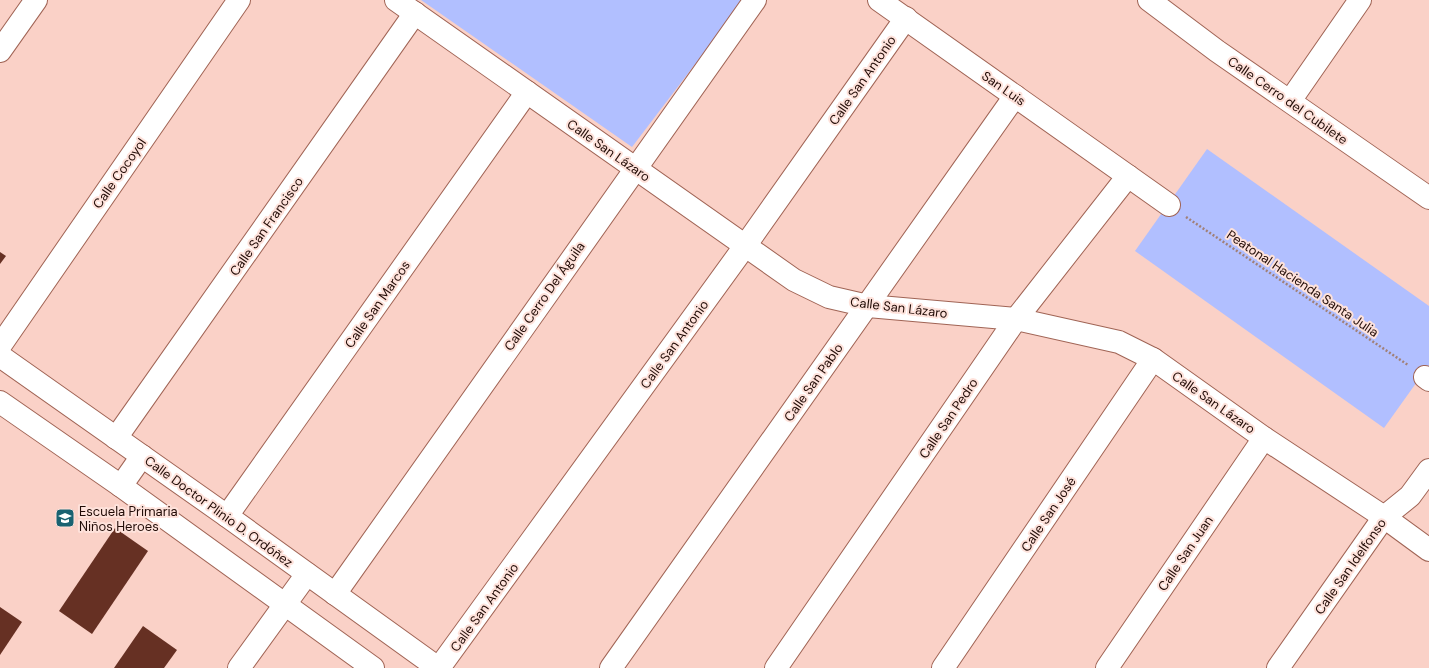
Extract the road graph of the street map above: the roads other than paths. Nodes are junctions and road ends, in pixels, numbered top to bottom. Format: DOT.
graph roads {
  1 [pos="36,0"];
  2 [pos="239,0"];
  3 [pos="396,0"];
  4 [pos="755,0"];
  5 [pos="879,0"];
  6 [pos="1149,0"];
  7 [pos="1360,0"];
  8 [pos="415,13"];
  9 [pos="906,18"];
  10 [pos="0,51"];
  11 [pos="527,92"];
  12 [pos="1015,96"];
  13 [pos="1290,101"];
  14 [pos="635,168"];
  15 [pos="1128,176"];
  16 [pos="1426,191"];
  17 [pos="1169,205"];
  18 [pos="745,246"];
  19 [pos="868,306"];
  20 [pos="1016,319"];
  21 [pos="0,346"];
  22 [pos="0,356"];
  23 [pos="1153,359"];
  24 [pos="0,402"];
  25 [pos="116,438"];
  26 [pos="1264,438"];
  27 [pos="142,456"];
  28 [pos="1429,470"];
  29 [pos="121,486"];
  30 [pos="226,516"];
  31 [pos="1384,517"];
  32 [pos="1429,550"];
  33 [pos="307,574"];
  34 [pos="335,594"];
  35 [pos="284,605"];
  36 [pos="239,668"];
  37 [pos="373,668"];
  38 [pos="439,668"];
  39 [pos="611,668"];
  40 [pos="776,668"];
  41 [pos="943,668"];
  42 [pos="1107,668"];
  43 [pos="1278,668"];
  1 -- 10 [label="street"];
  2 -- 21 [label="street, Calle Cocoyol"];
  3 -- 8 [label="street, Calle San Lázaro"];
  4 -- 14 [label="street, Calle Cerro Del Águila"];
  5 -- 9 [label="street, San Luis"];
  6 -- 13 [label="street, Calle Cerro del Cubilete"];
  7 -- 13 [label="street"];
  8 -- 11 [label="street, Calle San Lázaro"];
  8 -- 25 [label="street, Calle San Francisco"];
  9 -- 12 [label="street, San Luis"];
  9 -- 18 [label="street, Calle San Antonio"];
  11 -- 14 [label="street, Calle San Lázaro"];
  11 -- 30 [label="street, Calle San Marcos"];
  12 -- 15 [label="street, San Luis"];
  12 -- 19 [label="street, Calle San Pablo"];
  13 -- 16 [label="street, Calle Cerro del Cubilete"];
  14 -- 18 [label="street, Calle San Lázaro"];
  14 -- 34 [label="street, Calle Cerro Del Águila"];
  15 -- 17 [label="street, San Luis"];
  15 -- 20 [label="street, Calle San Pedro"];
  18 -- 19 [label="street, Calle San Lázaro"];
  18 -- 38 [label="street, Calle San Antonio"];
  19 -- 20 [label="street, Calle San Lázaro"];
  19 -- 39 [label="street, Calle San Pablo"];
  20 -- 23 [label="street, Calle San Lázaro"];
  20 -- 40 [label="street, Calle San Pedro"];
  22 -- 25 [label="street, Calle Doctor Plinio D. Ordóñez"];
  23 -- 26 [label="street, Calle San Lázaro"];
  23 -- 41 [label="street, Calle San José"];
  24 -- 29 [label="street"];
  25 -- 27 [label="street, Calle Doctor Plinio D. Ordóñez"];
  26 -- 31 [label="street, Calle San Lázaro"];
  26 -- 42 [label="street, Calle San Juan"];
  27 -- 29 [label="street"];
  27 -- 30 [label="street, Calle Doctor Plinio D. Ordóñez"];
  28 -- 31 [label="street, Calle San Idelfonso"];
  29 -- 35 [label="street"];
  30 -- 33 [label="street, Calle Doctor Plinio D. Ordóñez"];
  31 -- 32 [label="street, Calle San Lázaro"];
  31 -- 43 [label="street, Calle San Idelfonso"];
  33 -- 34 [label="street, Calle Doctor Plinio D. Ordóñez"];
  33 -- 35 [label="street"];
  34 -- 38 [label="street, Calle Doctor Plinio D. Ordóñez"];
  35 -- 36 [label="street"];
  35 -- 37 [label="street"];
}
